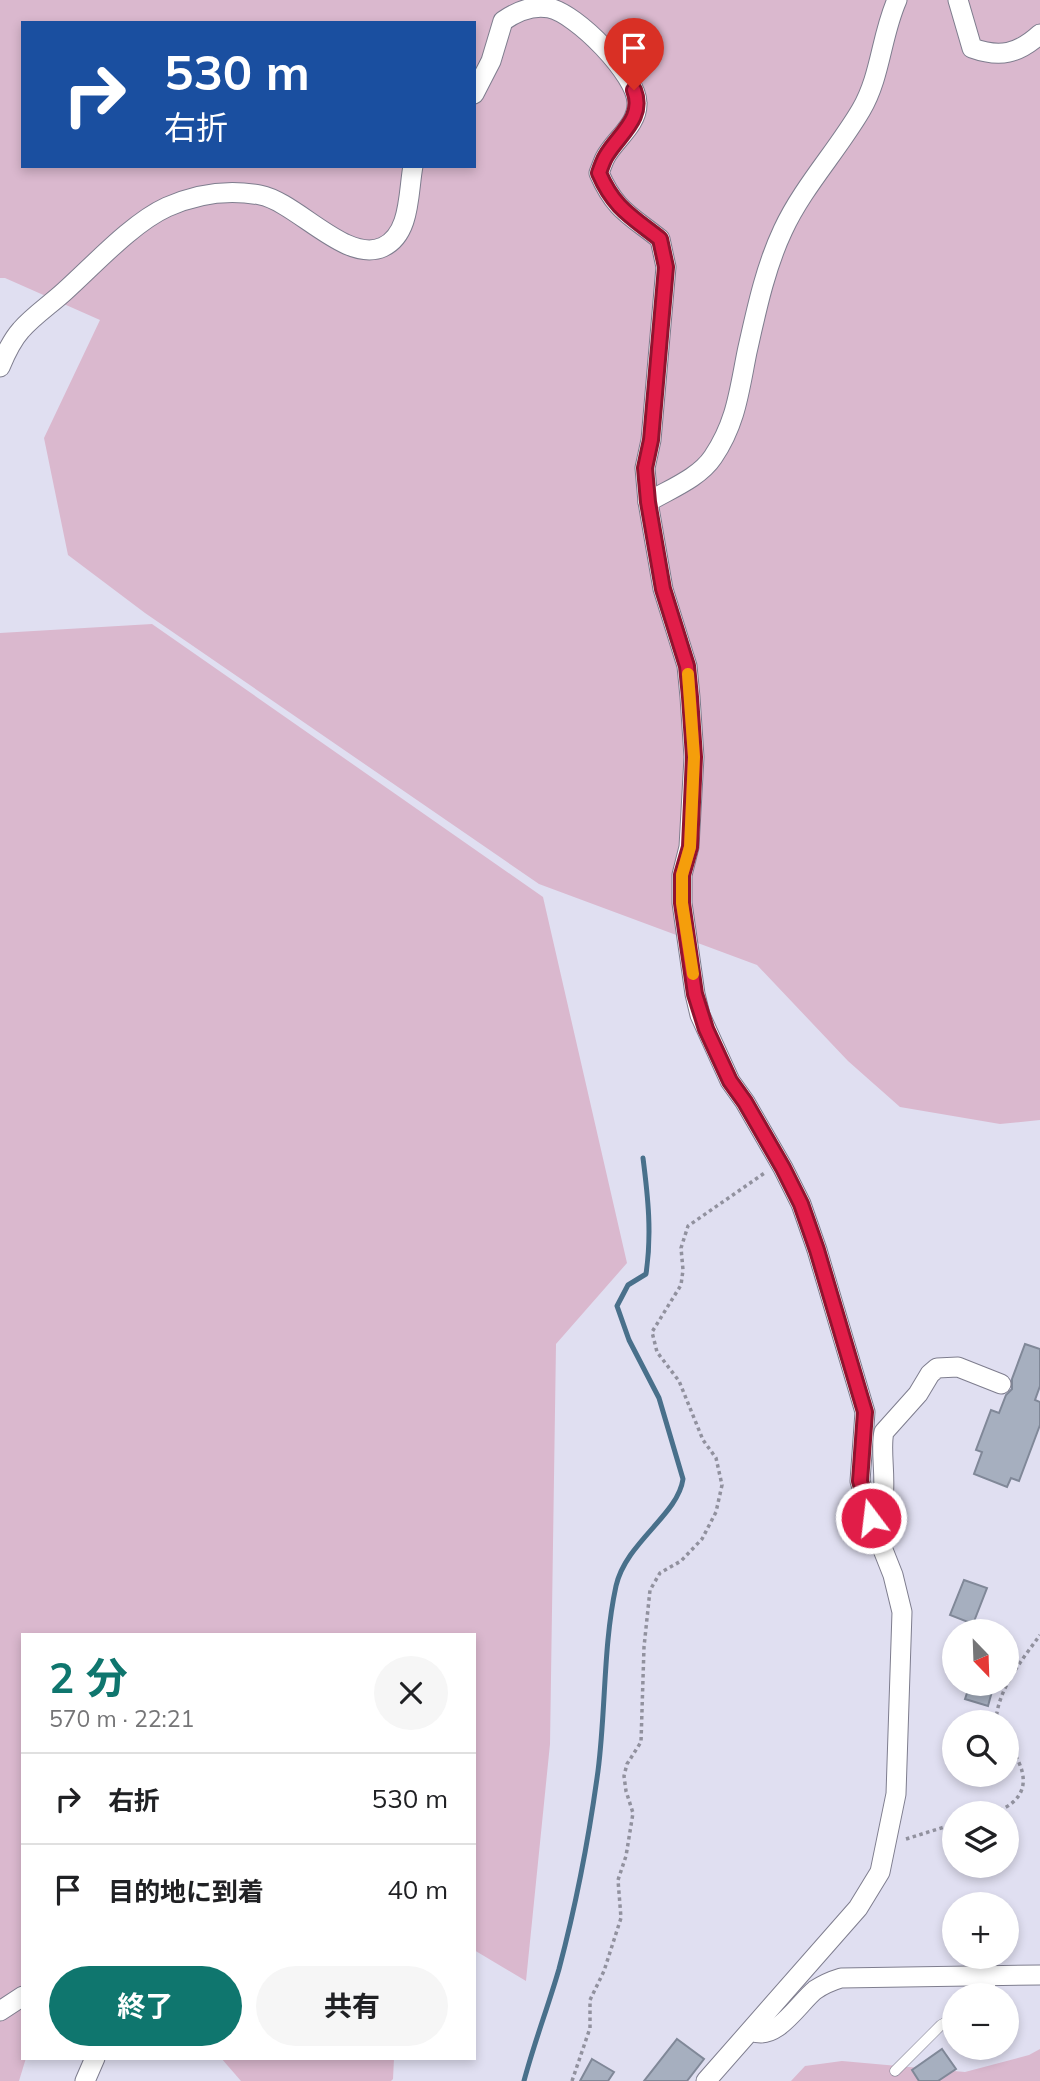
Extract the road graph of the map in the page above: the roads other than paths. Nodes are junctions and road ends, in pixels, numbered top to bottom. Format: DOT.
graph roads {
  1 [pos="897,0"];
  2 [pos="958,0"];
  3 [pos="1040,34"];
  4 [pos="476,90"];
  5 [pos="413,168"];
  6 [pos="0,367"];
  7 [pos="648,502"];
  8 [pos="1001,1384"];
  9 [pos="871,1518"];
  10 [pos="1040,1975"];
  11 [pos="991,1976"];
  12 [pos="990,1983"];
  13 [pos="21,1997"];
  14 [pos="0,2011"];
  15 [pos="942,2024"];
  16 [pos="752,2031"];
  17 [pos="94,2060"];
  18 [pos="895,2071"];
  19 [pos="85,2081"];
  20 [pos="706,2081"];
  1 -- 7 [label="street"];
  2 -- 3 [label="street"];
  4 -- 7 [label="street"];
  5 -- 6 [label="street"];
  7 -- 9 [label="street"];
  8 -- 9 [label="street"];
  9 -- 16 [label="street"];
  10 -- 11 [label="street"];
  11 -- 12 [label="lane"];
  11 -- 16 [label="street"];
  13 -- 14 [label="street"];
  15 -- 18 [label="lane"];
  16 -- 20 [label="street"];
  17 -- 19 [label="street"];
}
